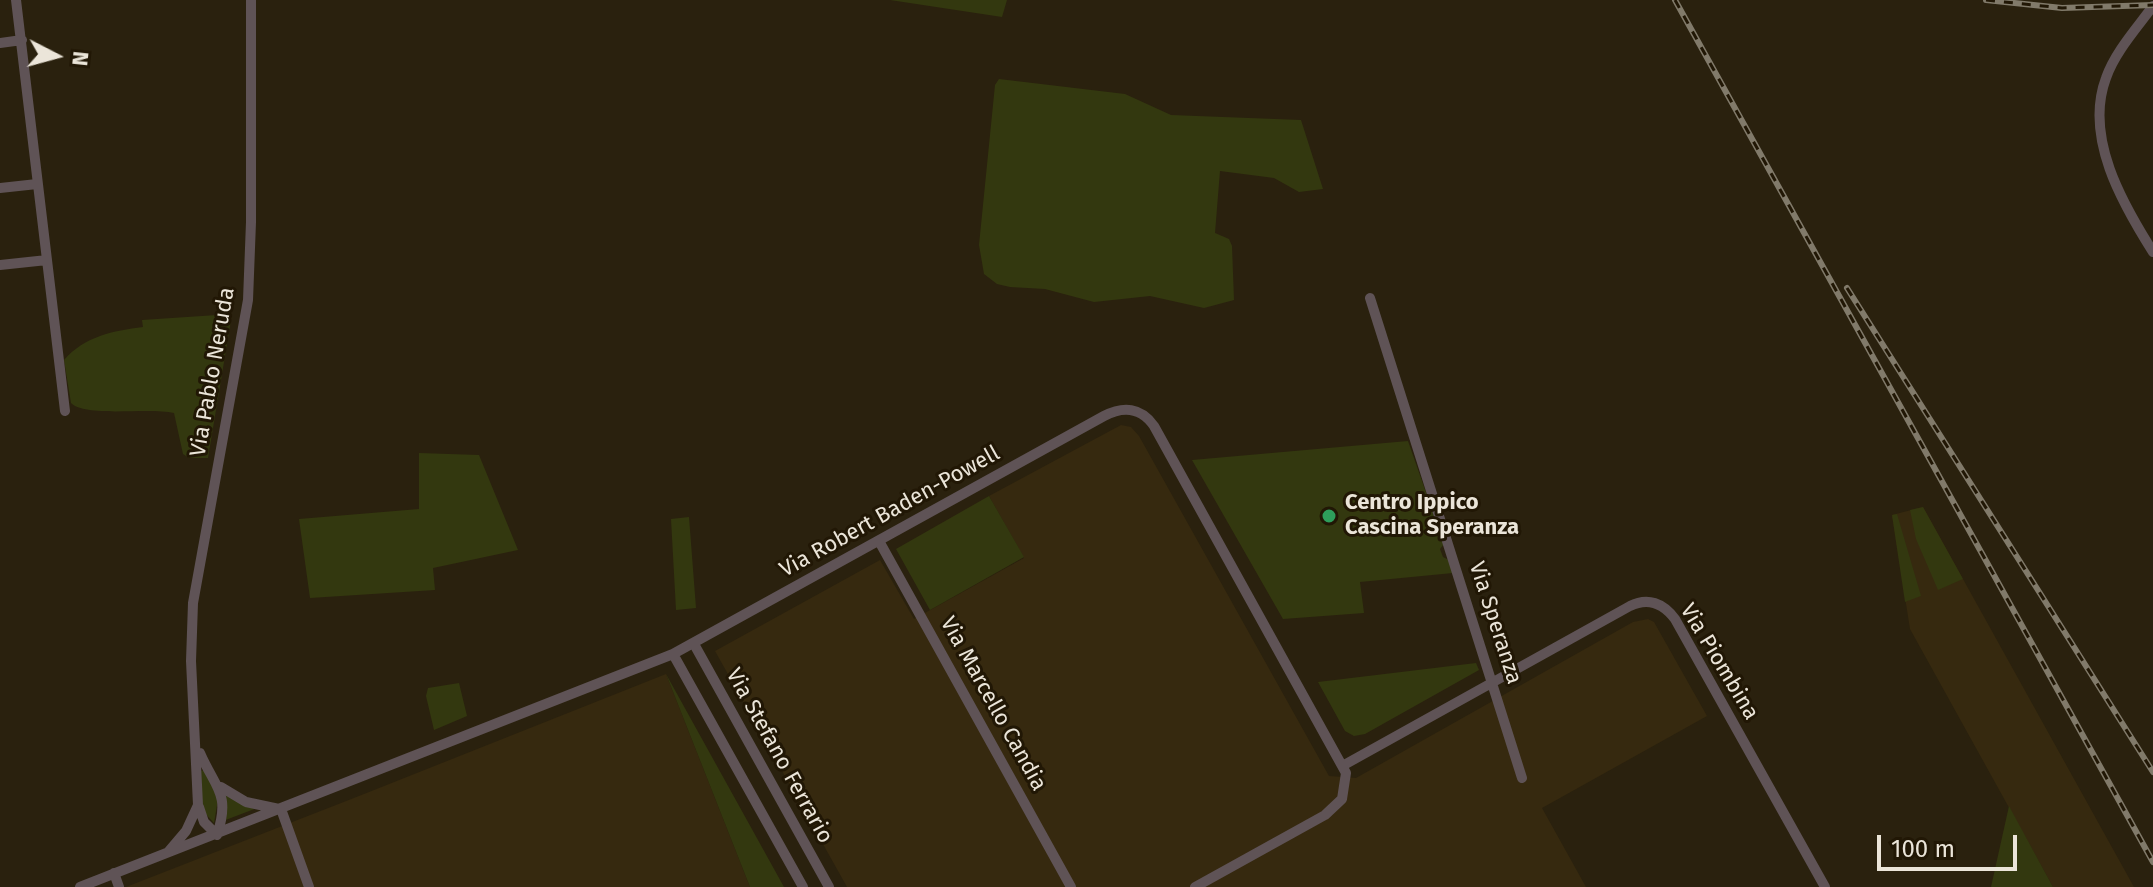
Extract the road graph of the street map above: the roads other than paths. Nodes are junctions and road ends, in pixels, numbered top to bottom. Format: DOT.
graph roads {
  1 [pos="16,0"];
  2 [pos="251,0"];
  3 [pos="2153,6"];
  4 [pos="22,40"];
  5 [pos="0,43"];
  6 [pos="37,184"];
  7 [pos="0,188"];
  8 [pos="2153,252"];
  9 [pos="47,260"];
  10 [pos="0,265"];
  11 [pos="1370,298"];
  12 [pos="65,411"];
  13 [pos="879,541"];
  14 [pos="694,644"];
  15 [pos="673,654"];
  16 [pos="1493,682"];
  17 [pos="198,748"];
  18 [pos="1344,765"];
  19 [pos="1522,778"];
  20 [pos="221,787"];
  21 [pos="198,805"];
  22 [pos="281,809"];
  23 [pos="217,835"];
  24 [pos="168,852"];
  25 [pos="114,873"];
  26 [pos="80,887"];
  27 [pos="119,887"];
  28 [pos="309,887"];
  29 [pos="803,887"];
  30 [pos="829,887"];
  31 [pos="1071,887"];
  32 [pos="1195,887"];
  33 [pos="1825,887"];
  1 -- 4 [label="street"];
  2 -- 17 [label="street, Via Pablo Neruda"];
  3 -- 8 [label="street"];
  4 -- 5 [label="street"];
  4 -- 6 [label="street"];
  6 -- 7 [label="street"];
  6 -- 9 [label="street"];
  9 -- 10 [label="street"];
  9 -- 12 [label="street"];
  11 -- 16 [label="street, Via Speranza"];
  13 -- 14 [label="street, Via Robert Baden-Powell"];
  13 -- 18 [label="street, Via Robert Baden-Powell"];
  13 -- 31 [label="street, Via Marcello Candia"];
  14 -- 15 [label="street, Via Robert Baden-Powell"];
  14 -- 30 [label="street, Via Stefano Ferrario"];
  15 -- 22 [label="street, Via Robert Baden-Powell"];
  15 -- 29 [label="street, Via Stefano Ferrario"];
  16 -- 18 [label="street, Via Piombina"];
  16 -- 19 [label="street, Via Speranza"];
  16 -- 33 [label="street, Via Piombina"];
  17 -- 20 [label="street"];
  17 -- 21 [label="street, Via Pablo Neruda"];
  18 -- 32 [label="street"];
  20 -- 22 [label="street"];
  20 -- 23 [label="street"];
  21 -- 23 [label="street"];
  21 -- 24 [label="street"];
  22 -- 23 [label="street, Via Robert Baden-Powell"];
  22 -- 28 [label="street"];
  23 -- 24 [label="street, Via Robert Baden-Powell"];
  24 -- 25 [label="street, Via Robert Baden-Powell"];
  25 -- 26 [label="street, Via Robert Baden-Powell"];
  25 -- 27 [label="street"];
}
